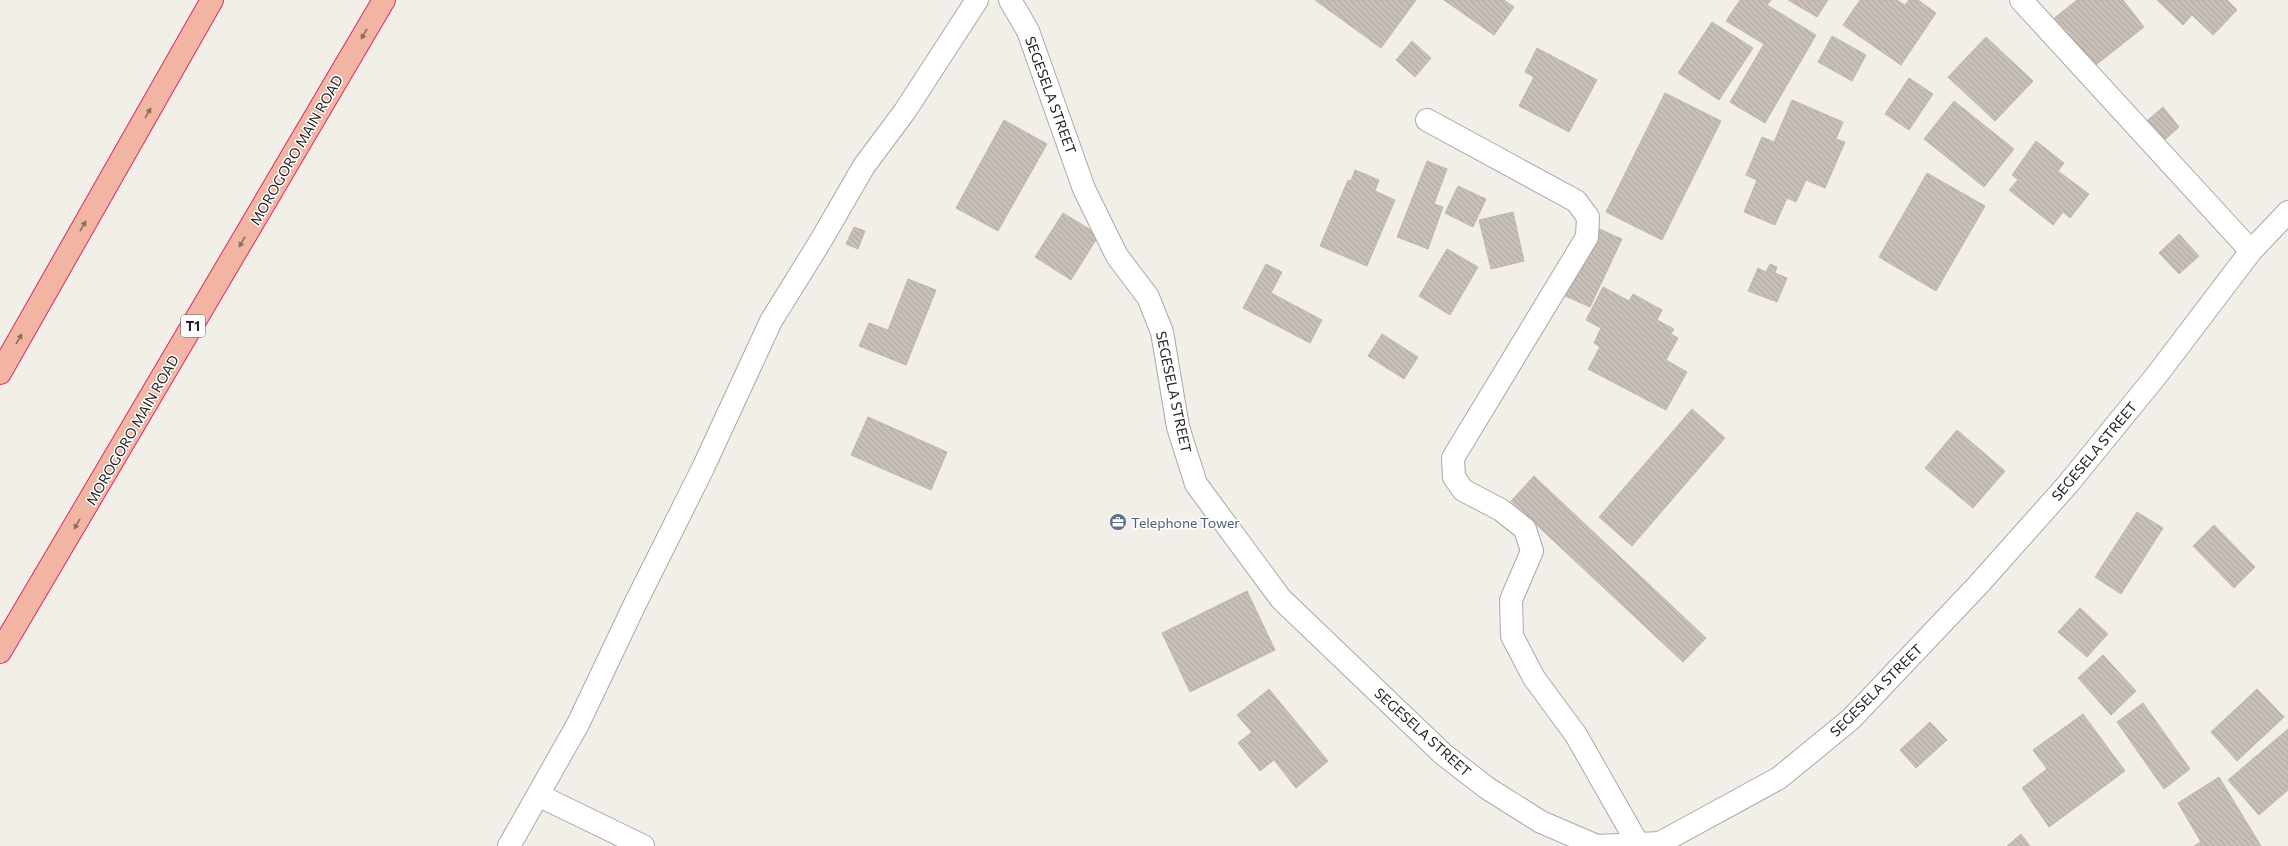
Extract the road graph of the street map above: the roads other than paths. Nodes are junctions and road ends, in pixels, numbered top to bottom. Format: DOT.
graph roads {
  1 [pos="212,0"];
  2 [pos="384,0"];
  3 [pos="977,0"];
  4 [pos="1010,0"];
  5 [pos="2022,0"];
  6 [pos="1428,120"];
  7 [pos="2288,212"];
  8 [pos="2251,251"];
  9 [pos="0,373"];
  10 [pos="0,652"];
  11 [pos="538,795"];
  12 [pos="1652,844"];
  13 [pos="509,846"];
  14 [pos="643,846"];
  9 -- 1 [label="highway, one-way"];
  2 -- 10 [label="highway, MOROGORO MAIN ROAD / T1, one-way"];
  3 -- 11 [label="street"];
  4 -- 12 [label="street, SEGESELA STREET"];
  5 -- 8 [label="street"];
  6 -- 12 [label="street"];
  7 -- 8 [label="street, SEGESELA STREET"];
  8 -- 12 [label="street, SEGESELA STREET"];
  11 -- 13 [label="street"];
  11 -- 14 [label="street"];
}
